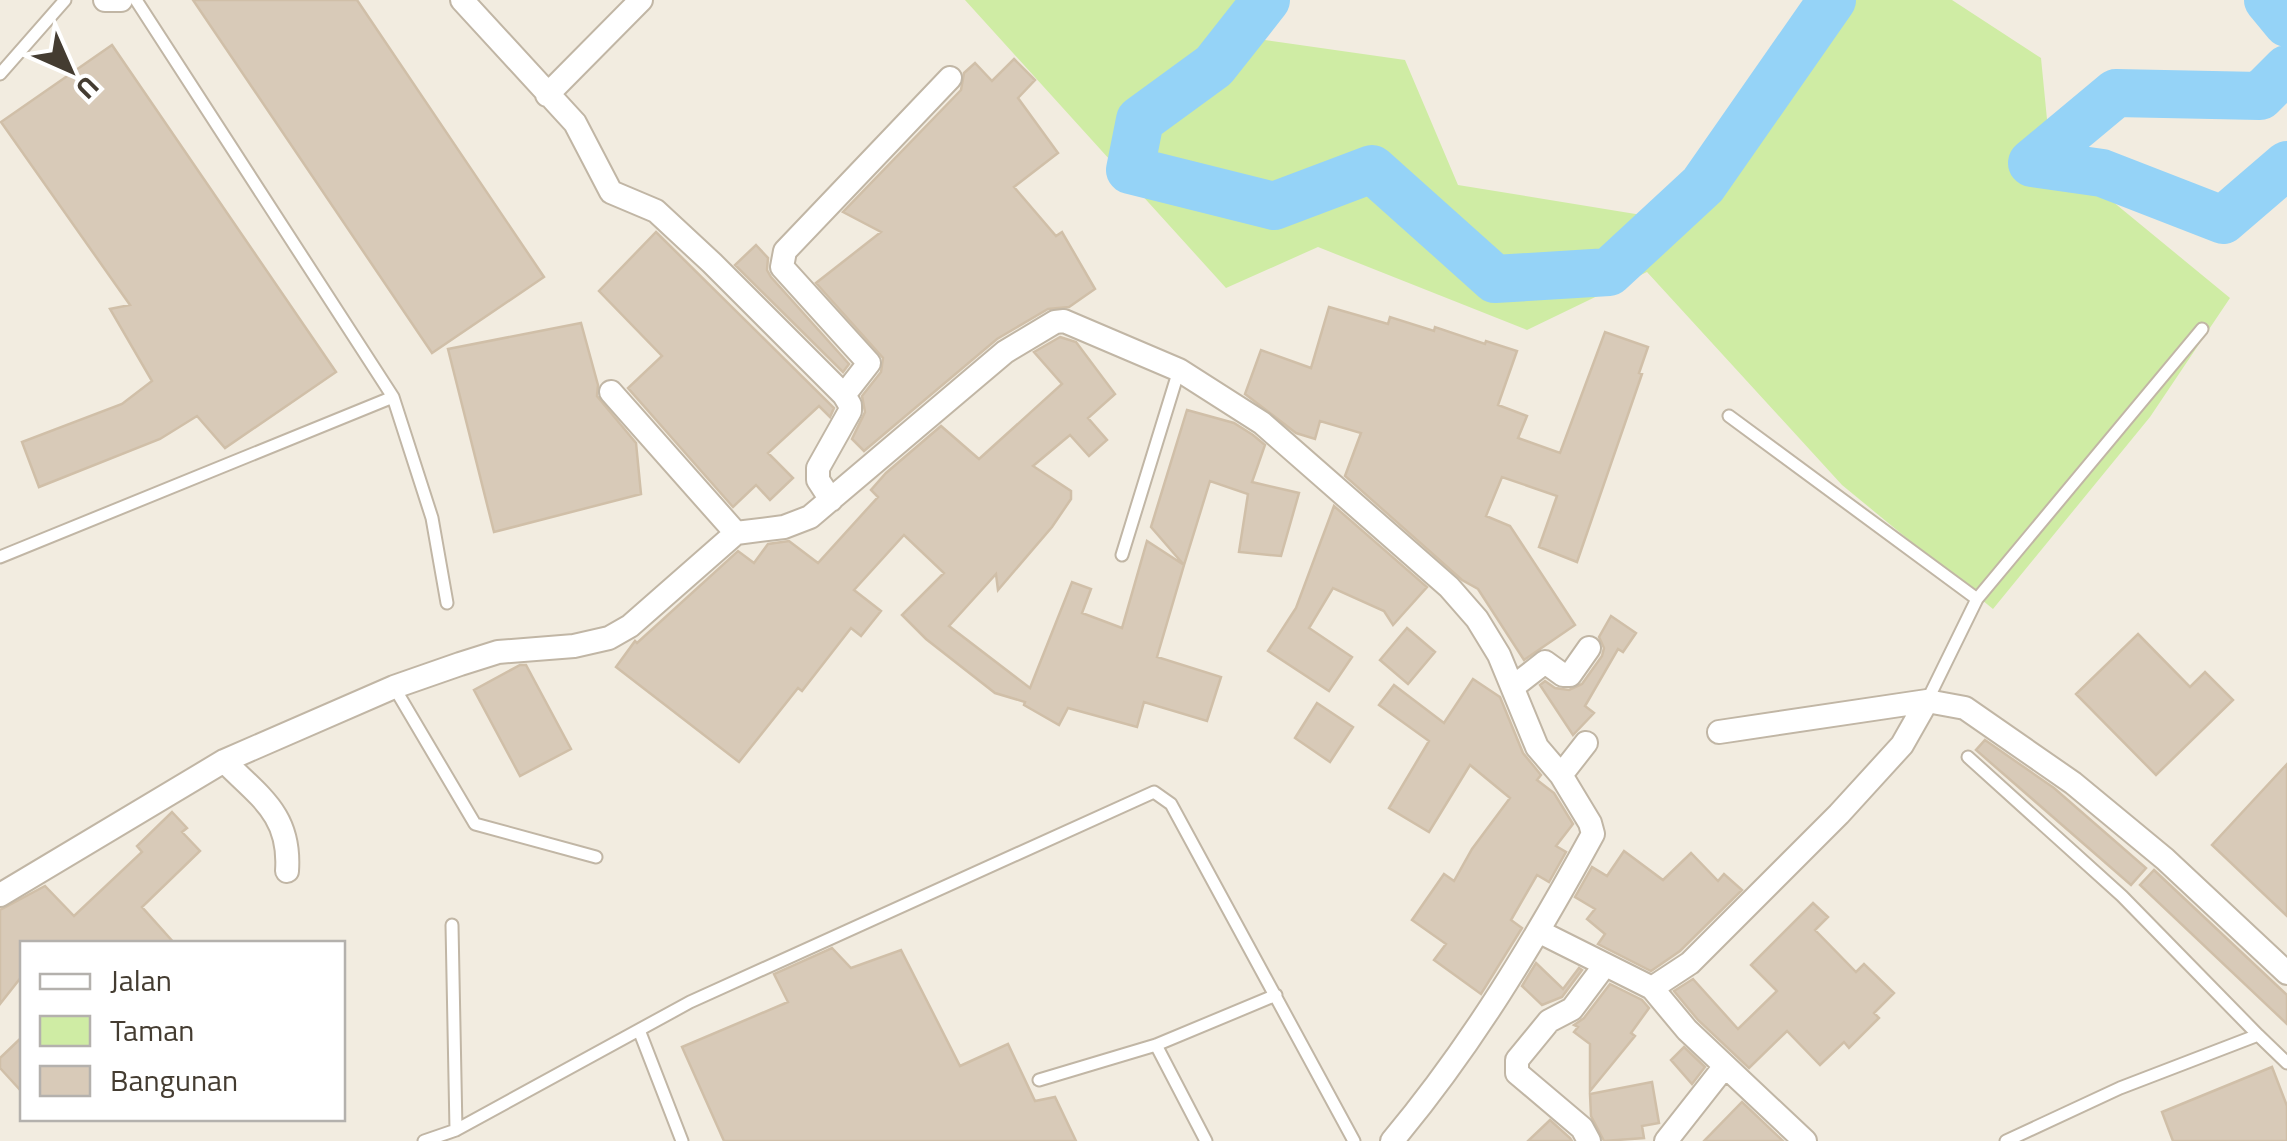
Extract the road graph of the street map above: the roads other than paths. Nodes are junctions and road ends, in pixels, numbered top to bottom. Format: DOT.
graph roads {
  1 [pos="65,0"];
  2 [pos="106,0"];
  3 [pos="121,0"];
  4 [pos="136,0"];
  5 [pos="462,0"];
  6 [pos="641,0"];
  7 [pos="0,74"];
  8 [pos="950,78"];
  9 [pos="547,95"];
  10 [pos="2202,329"];
  11 [pos="1179,370"];
  12 [pos="611,392"];
  13 [pos="844,394"];
  14 [pos="393,396"];
  15 [pos="1729,416"];
  16 [pos="831,500"];
  17 [pos="736,533"];
  18 [pos="1122,555"];
  19 [pos="0,557"];
  20 [pos="1977,599"];
  21 [pos="447,604"];
  22 [pos="1589,648"];
  23 [pos="394,687"];
  24 [pos="1513,687"];
  25 [pos="1927,701"];
  26 [pos="1718,732"];
  27 [pos="1586,743"];
  28 [pos="1968,757"];
  29 [pos="224,760"];
  30 [pos="1561,775"];
  31 [pos="596,856"];
  32 [pos="287,871"];
  33 [pos="0,895"];
  34 [pos="452,925"];
  35 [pos="1540,932"];
  36 [pos="1605,965"];
  37 [pos="2287,973"];
  38 [pos="1652,988"];
  39 [pos="1276,994"];
  40 [pos="640,1030"];
  41 [pos="2258,1035"];
  42 [pos="1156,1046"];
  43 [pos="2287,1063"];
  44 [pos="1725,1066"];
  45 [pos="1039,1080"];
  46 [pos="456,1130"];
  47 [pos="1668,1140"];
  48 [pos="424,1141"];
  49 [pos="682,1141"];
  50 [pos="1206,1141"];
  51 [pos="1354,1141"];
  52 [pos="1392,1141"];
  53 [pos="1590,1141"];
  54 [pos="1805,1141"];
  55 [pos="2006,1141"];
  1 -- 7 [label="lane"];
  2 -- 3 [label="street"];
  4 -- 14 [label="lane"];
  5 -- 9 [label="street"];
  6 -- 9 [label="street"];
  8 -- 13 [label="street"];
  9 -- 13 [label="street"];
  10 -- 20 [label="lane"];
  11 -- 16 [label="street"];
  11 -- 18 [label="lane"];
  11 -- 24 [label="street"];
  12 -- 17 [label="street"];
  13 -- 16 [label="street"];
  14 -- 19 [label="lane"];
  14 -- 21 [label="lane"];
  15 -- 20 [label="lane"];
  16 -- 17 [label="street"];
  17 -- 23 [label="street"];
  20 -- 25 [label="lane"];
  22 -- 24 [label="street"];
  23 -- 29 [label="street"];
  23 -- 31 [label="lane"];
  24 -- 30 [label="street"];
  25 -- 26 [label="street"];
  25 -- 37 [label="street"];
  25 -- 38 [label="street"];
  27 -- 30 [label="street"];
  28 -- 41 [label="lane"];
  29 -- 32 [label="street"];
  29 -- 33 [label="street"];
  30 -- 35 [label="street"];
  34 -- 46 [label="lane"];
  35 -- 36 [label="street"];
  35 -- 52 [label="street"];
  36 -- 38 [label="street"];
  36 -- 53 [label="street"];
  38 -- 44 [label="street"];
  39 -- 40 [label="lane"];
  39 -- 42 [label="lane"];
  39 -- 51 [label="lane"];
  40 -- 46 [label="lane"];
  40 -- 49 [label="lane"];
  41 -- 43 [label="lane"];
  41 -- 55 [label="lane"];
  42 -- 45 [label="lane"];
  42 -- 50 [label="lane"];
  44 -- 47 [label="street"];
  44 -- 54 [label="street"];
  46 -- 48 [label="lane"];
}
